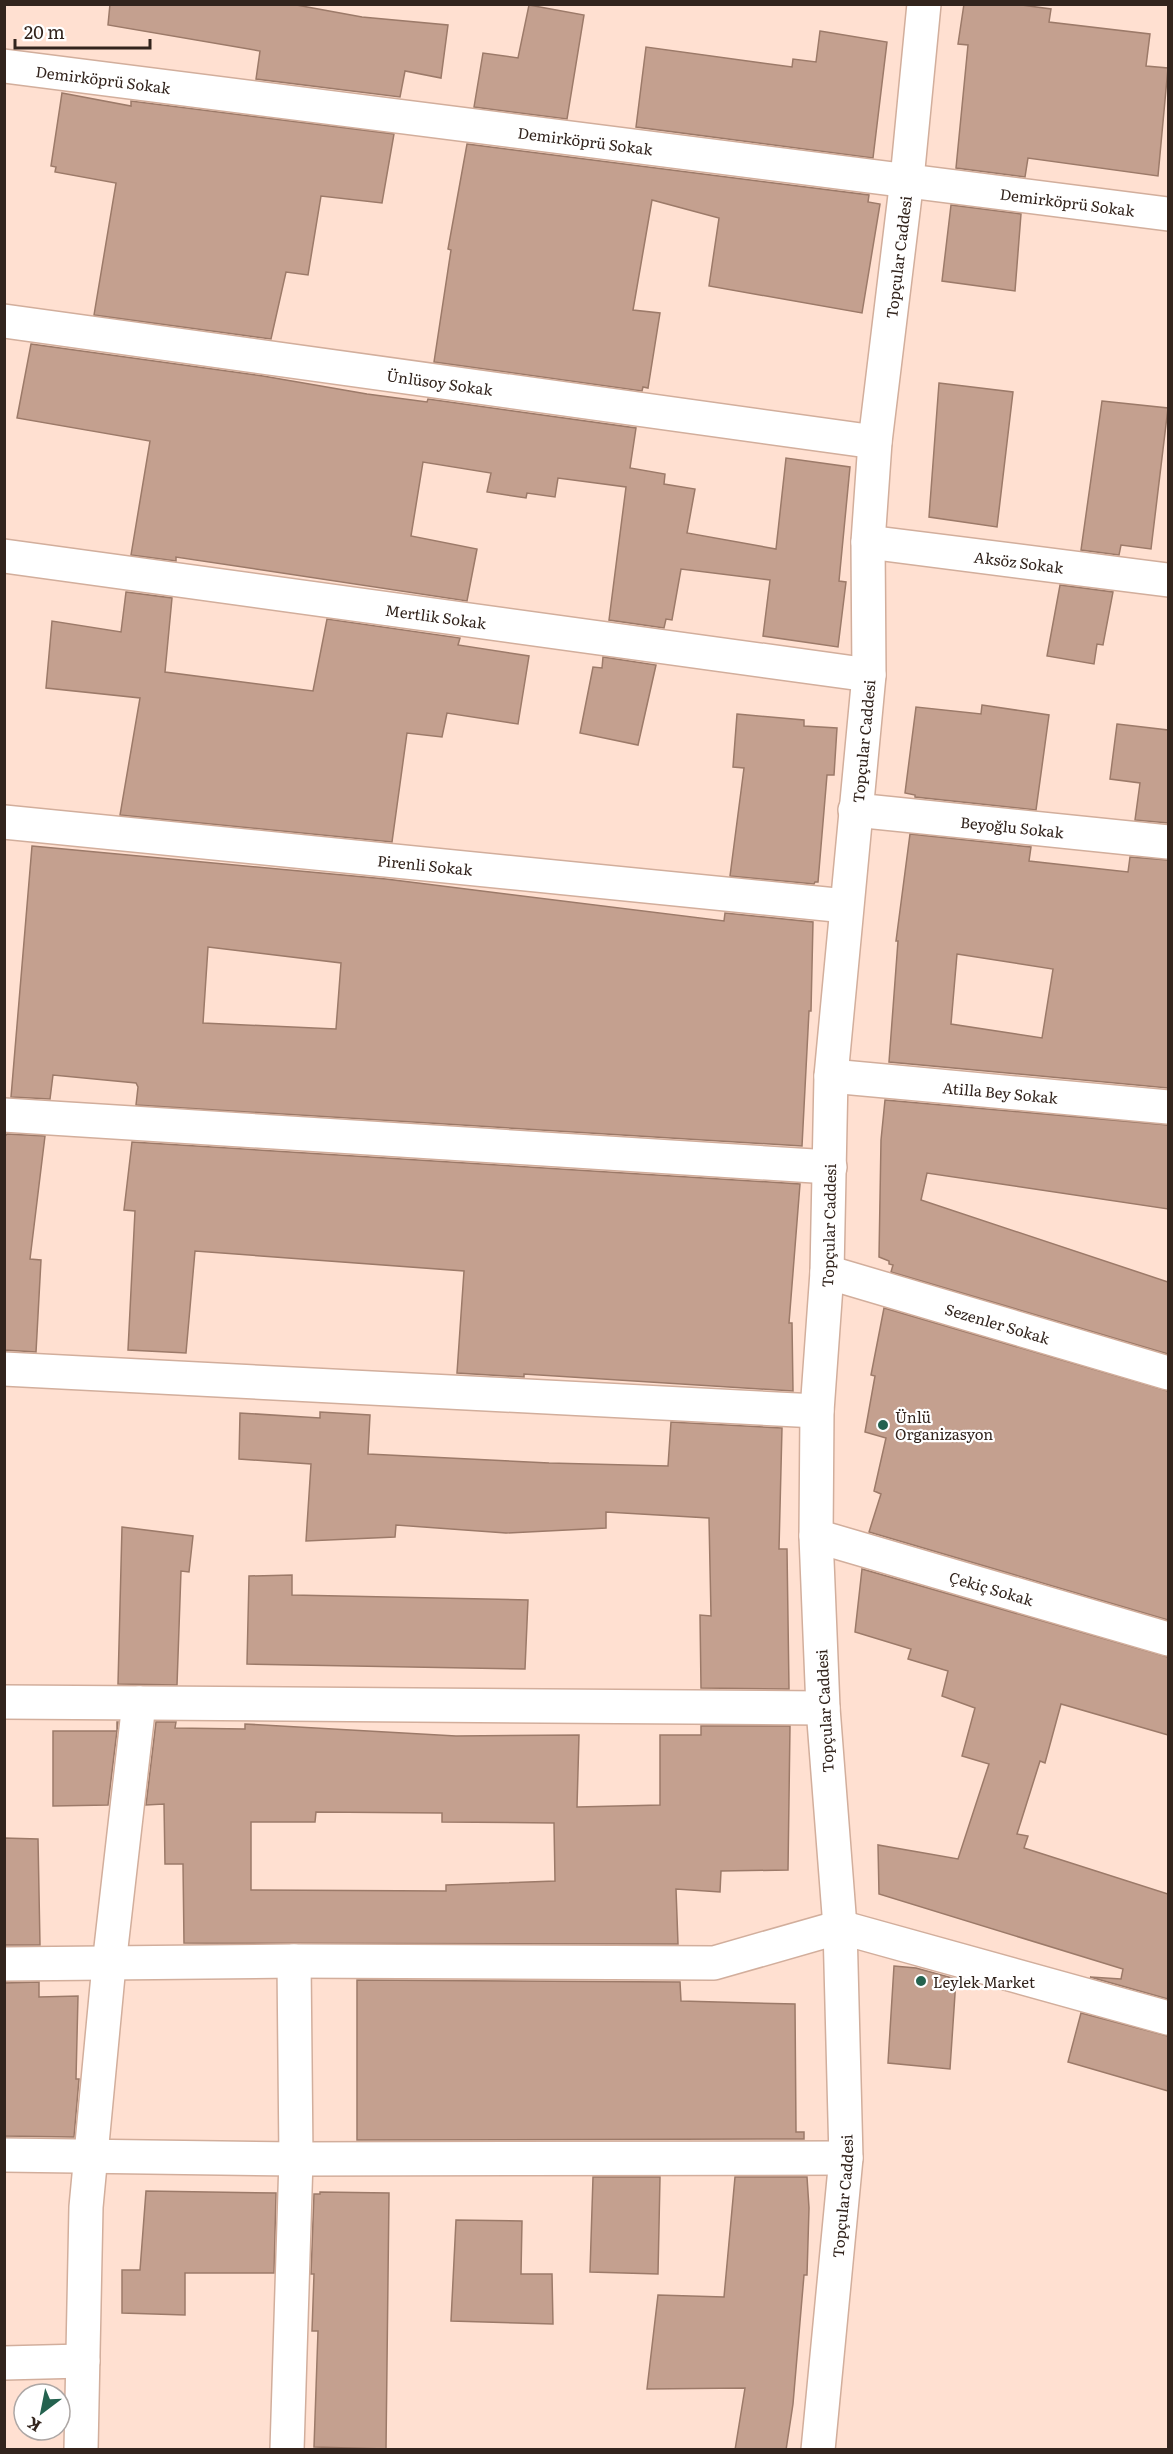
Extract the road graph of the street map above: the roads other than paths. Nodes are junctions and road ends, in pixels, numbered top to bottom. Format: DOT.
graph roads {
  1 [pos="924,4"];
  2 [pos="4,66"];
  3 [pos="907,179"];
  4 [pos="1168,214"];
  5 [pos="4,321"];
  6 [pos="875,441"];
  7 [pos="868,542"];
  8 [pos="4,556"];
  9 [pos="1168,580"];
  10 [pos="869,675"];
  11 [pos="855,810"];
  12 [pos="4,822"];
  13 [pos="1168,842"];
  14 [pos="846,906"];
  15 [pos="831,1076"];
  16 [pos="1168,1107"];
  17 [pos="4,1115"];
  18 [pos="830,1167"];
  19 [pos="827,1272"];
  20 [pos="4,1369"];
  21 [pos="1168,1373"];
  22 [pos="817,1411"];
  23 [pos="816,1536"];
  24 [pos="1168,1639"];
  25 [pos="4,1701"];
  26 [pos="138,1703"];
  27 [pos="823,1708"];
  28 [pos="840,1927"];
  29 [pos="294,1961"];
  30 [pos="4,1964"];
  31 [pos="109,1965"];
  32 [pos="1168,2018"];
  33 [pos="4,2155"];
  34 [pos="91,2156"];
  35 [pos="846,2158"];
  36 [pos="296,2159"];
  37 [pos="83,2361"];
  38 [pos="4,2363"];
  39 [pos="81,2450"];
  40 [pos="287,2450"];
  41 [pos="818,2450"];
  1 -- 3 [label="street, Topçular Caddesi"];
  2 -- 3 [label="street, Demirköprü Sokak"];
  3 -- 4 [label="street, Demirköprü Sokak"];
  3 -- 6 [label="street, Topçular Caddesi"];
  5 -- 6 [label="street, Ünlüsoy Sokak"];
  6 -- 7 [label="street, Topçular Caddesi"];
  7 -- 9 [label="street, Aksöz Sokak"];
  7 -- 10 [label="street, Topçular Caddesi"];
  8 -- 10 [label="street, Mertlik Sokak"];
  10 -- 11 [label="street, Topçular Caddesi"];
  11 -- 13 [label="street, Beyoğlu Sokak"];
  11 -- 14 [label="street, Topçular Caddesi"];
  12 -- 14 [label="street, Pirenli Sokak"];
  14 -- 15 [label="street, Topçular Caddesi"];
  15 -- 16 [label="street, Atilla Bey Sokak"];
  15 -- 18 [label="street, Topçular Caddesi"];
  17 -- 18 [label="street"];
  18 -- 19 [label="street, Topçular Caddesi"];
  19 -- 21 [label="street, Sezenler Sokak"];
  19 -- 22 [label="street, Topçular Caddesi"];
  20 -- 22 [label="street"];
  22 -- 23 [label="street, Topçular Caddesi"];
  23 -- 24 [label="street, Çekiç Sokak"];
  23 -- 27 [label="street, Topçular Caddesi"];
  25 -- 26 [label="street"];
  26 -- 27 [label="street"];
  26 -- 31 [label="street"];
  27 -- 28 [label="street, Topçular Caddesi"];
  28 -- 29 [label="street"];
  28 -- 32 [label="street"];
  28 -- 35 [label="street, Topçular Caddesi"];
  29 -- 31 [label="street"];
  29 -- 36 [label="street"];
  30 -- 31 [label="street"];
  31 -- 34 [label="street"];
  33 -- 34 [label="street"];
  34 -- 36 [label="street"];
  34 -- 37 [label="street"];
  35 -- 36 [label="street"];
  35 -- 41 [label="street, Topçular Caddesi"];
  36 -- 40 [label="street"];
  37 -- 38 [label="street"];
  37 -- 39 [label="street"];
}
